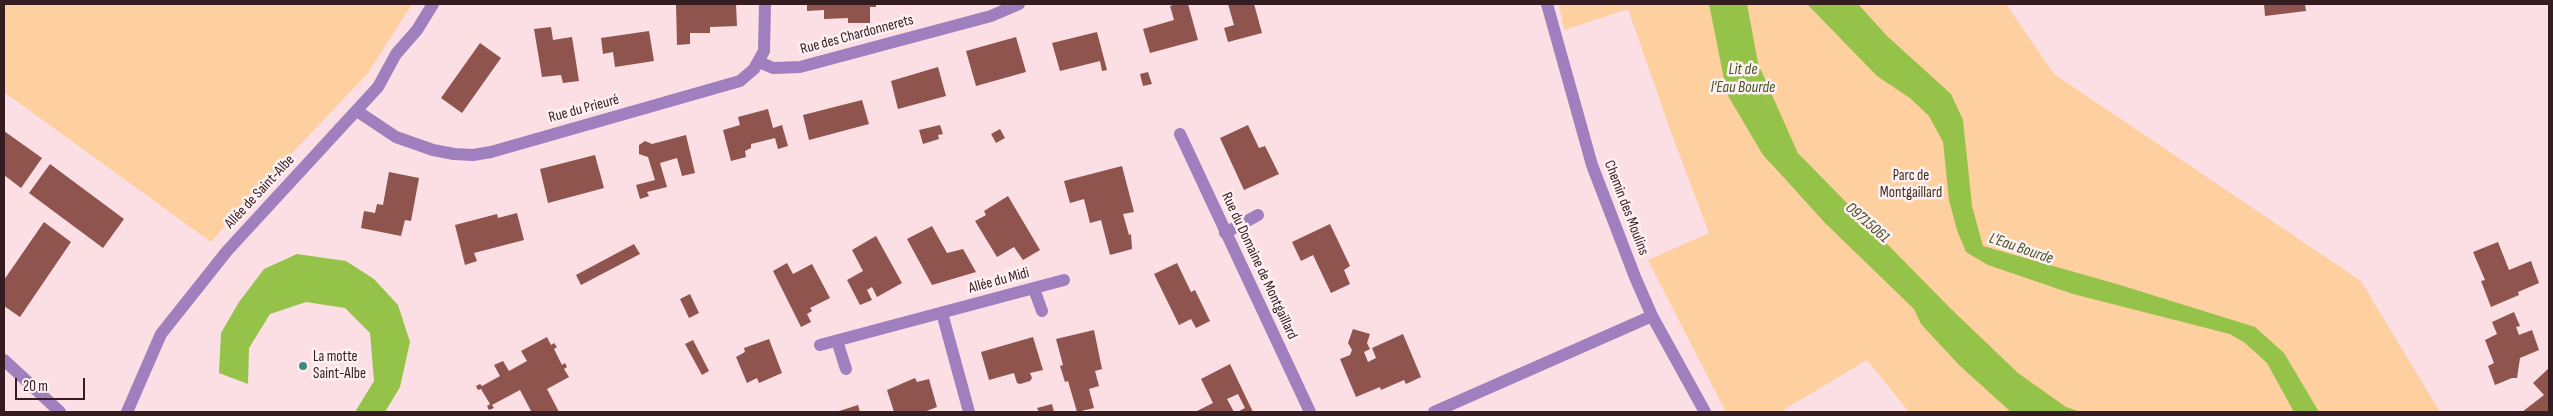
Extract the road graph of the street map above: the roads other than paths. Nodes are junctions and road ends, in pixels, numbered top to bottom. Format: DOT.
graph roads {
  1 [pos="433,4"];
  2 [pos="765,4"];
  3 [pos="1019,4"];
  4 [pos="1547,4"];
  5 [pos="758,62"];
  6 [pos="357,111"];
  7 [pos="1180,134"];
  8 [pos="1258,215"];
  9 [pos="1226,233"];
  10 [pos="1064,280"];
  11 [pos="1034,289"];
  12 [pos="1042,311"];
  13 [pos="942,313"];
  14 [pos="1652,316"];
  15 [pos="837,341"];
  16 [pos="820,345"];
  17 [pos="4,360"];
  18 [pos="846,369"];
  19 [pos="60,412"];
  20 [pos="127,412"];
  21 [pos="968,412"];
  22 [pos="1310,412"];
  23 [pos="1434,412"];
  24 [pos="1705,412"];
  1 -- 6 [label="street, Allée de Saint-Albe"];
  2 -- 5 [label="street, Rue du Prieuré"];
  3 -- 5 [label="street, Rue des Chardonnerets"];
  4 -- 14 [label="street, Chemin des Moulins"];
  5 -- 6 [label="street, Rue du Prieuré"];
  6 -- 20 [label="street, Allée de Saint-Albe"];
  7 -- 9 [label="street, Rue du Domaine de Montgaillard"];
  8 -- 9 [label="street"];
  9 -- 22 [label="street, Rue du Domaine de Montgaillard"];
  10 -- 11 [label="street, Allée du Midi"];
  11 -- 12 [label="street"];
  11 -- 13 [label="street, Allée du Midi"];
  13 -- 15 [label="street, Allée du Midi"];
  13 -- 21 [label="street"];
  14 -- 23 [label="street"];
  14 -- 24 [label="street, Chemin des Moulins"];
  15 -- 16 [label="street, Allée du Midi"];
  15 -- 18 [label="street"];
  17 -- 19 [label="street"];
}
